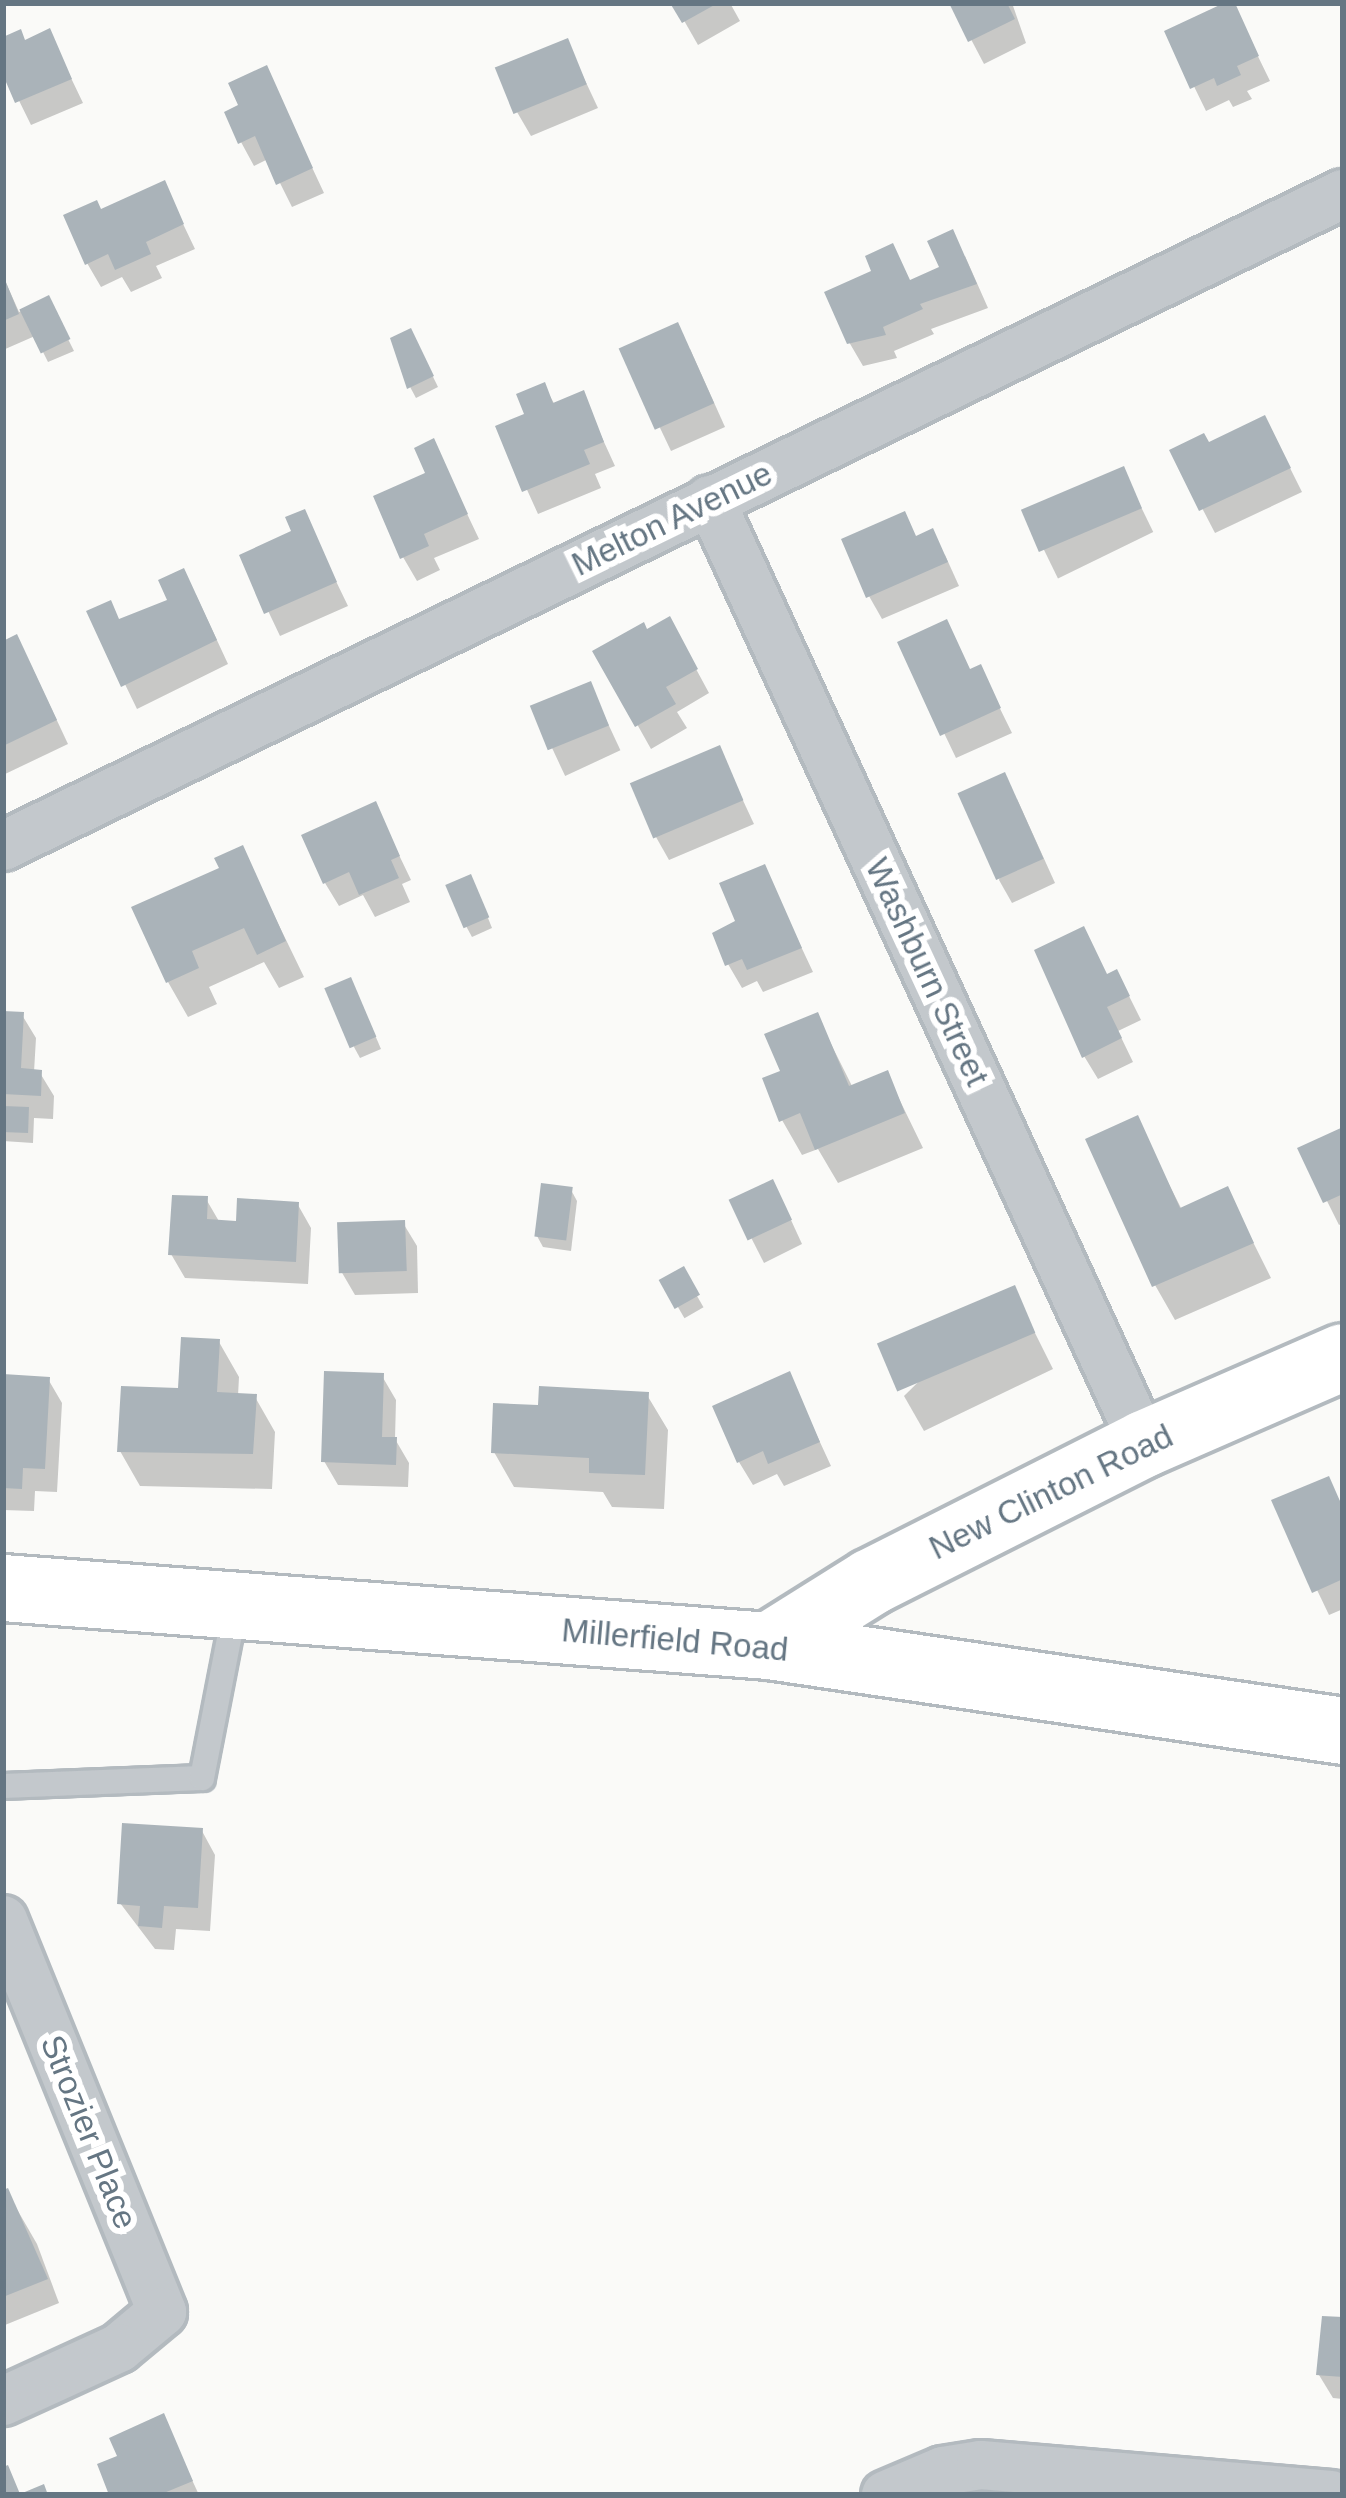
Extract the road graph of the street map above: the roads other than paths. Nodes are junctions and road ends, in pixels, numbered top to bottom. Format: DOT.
graph roads {
  1 [pos="1343,194"];
  2 [pos="710,500"];
  3 [pos="3,846"];
  4 [pos="1343,1358"];
  5 [pos="1144,1444"];
  6 [pos="3,1588"];
  7 [pos="236,1605"];
  8 [pos="769,1646"];
  9 [pos="1343,1731"];
  10 [pos="3,1786"];
  11 [pos="3,1920"];
  12 [pos="3,2401"];
  13 [pos="886,2495"];
  14 [pos="1331,2495"];
  1 -- 2 [label="street, Melton Avenue"];
  2 -- 3 [label="street, Melton Avenue"];
  2 -- 5 [label="street, Washburn Street"];
  4 -- 5 [label="main road, New Clinton Road"];
  5 -- 8 [label="main road, New Clinton Road"];
  6 -- 7 [label="main road, Millerfield Road"];
  7 -- 8 [label="main road, Millerfield Road"];
  7 -- 10 [label="lane"];
  8 -- 9 [label="main road, Millerfield Road"];
  11 -- 12 [label="street, Strozier Place"];
  13 -- 14 [label="street"];
}
